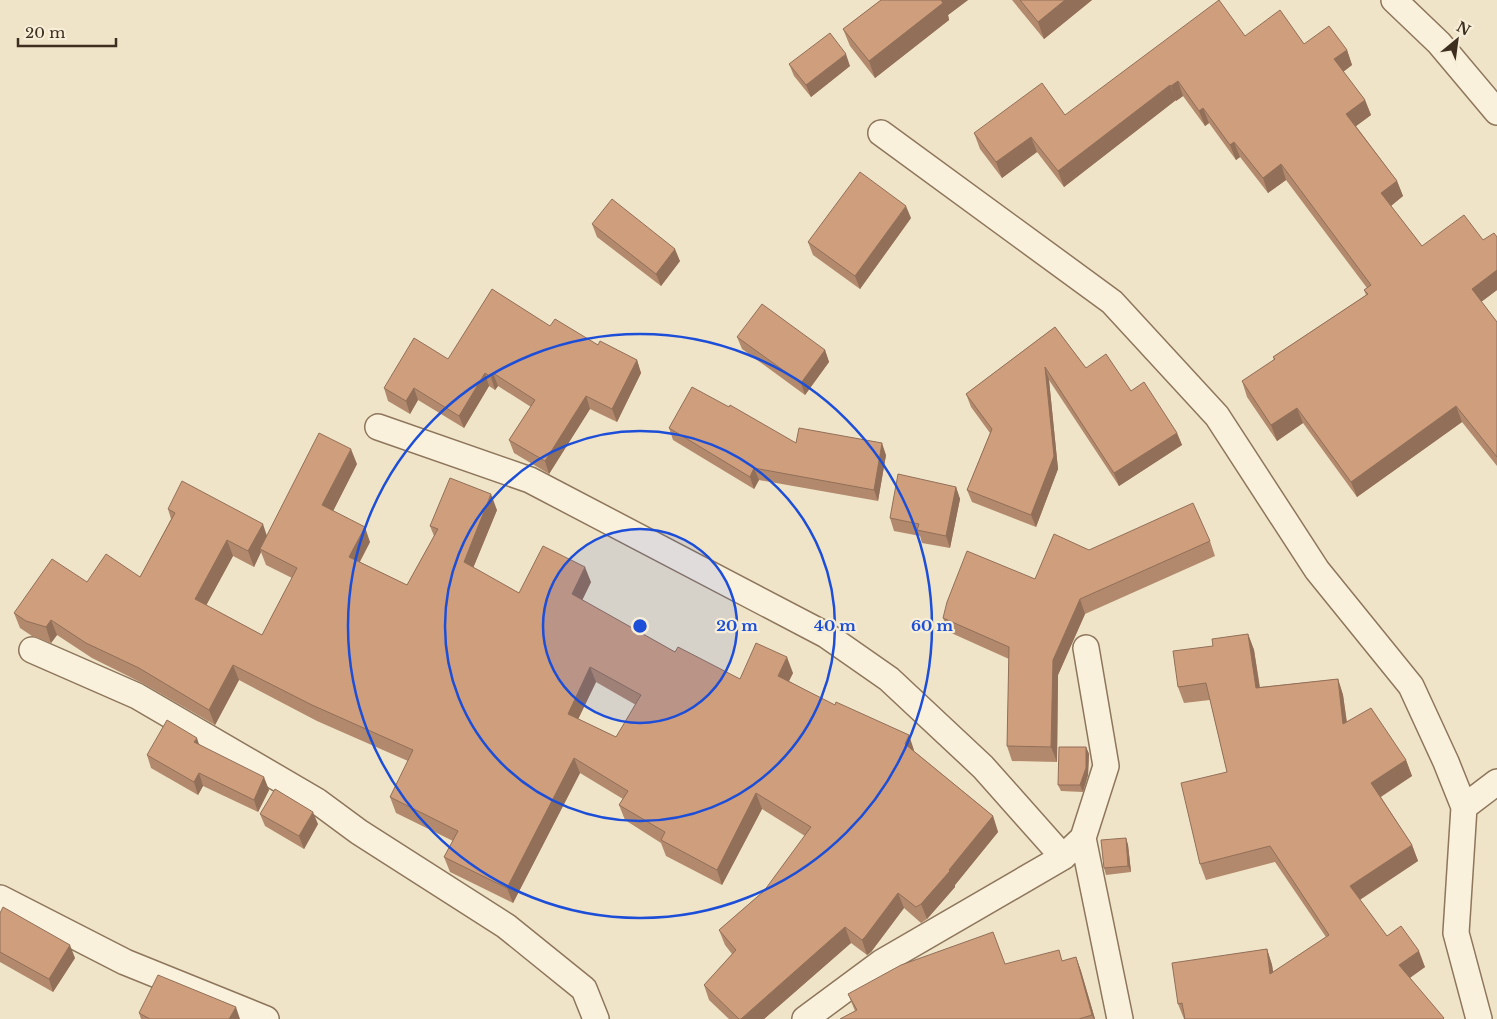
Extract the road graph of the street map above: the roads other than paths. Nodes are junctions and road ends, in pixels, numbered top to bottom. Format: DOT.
graph roads {
  1 [pos="1394,0"];
  2 [pos="1497,112"];
  3 [pos="881,133"];
  4 [pos="378,427"];
  5 [pos="1086,648"];
  6 [pos="32,650"];
  7 [pos="1497,782"];
  8 [pos="1464,807"];
  9 [pos="1083,838"];
  10 [pos="1063,857"];
  11 [pos="0,898"];
  12 [pos="266,1019"];
  13 [pos="596,1019"];
  14 [pos="805,1019"];
  15 [pos="1120,1019"];
  16 [pos="1479,1019"];
  1 -- 2 [label="street"];
  3 -- 8 [label="street"];
  4 -- 10 [label="street"];
  5 -- 9 [label="street"];
  6 -- 13 [label="street"];
  7 -- 8 [label="street"];
  8 -- 16 [label="street"];
  9 -- 10 [label="street"];
  9 -- 15 [label="street"];
  10 -- 14 [label="street"];
  11 -- 12 [label="street"];
}
